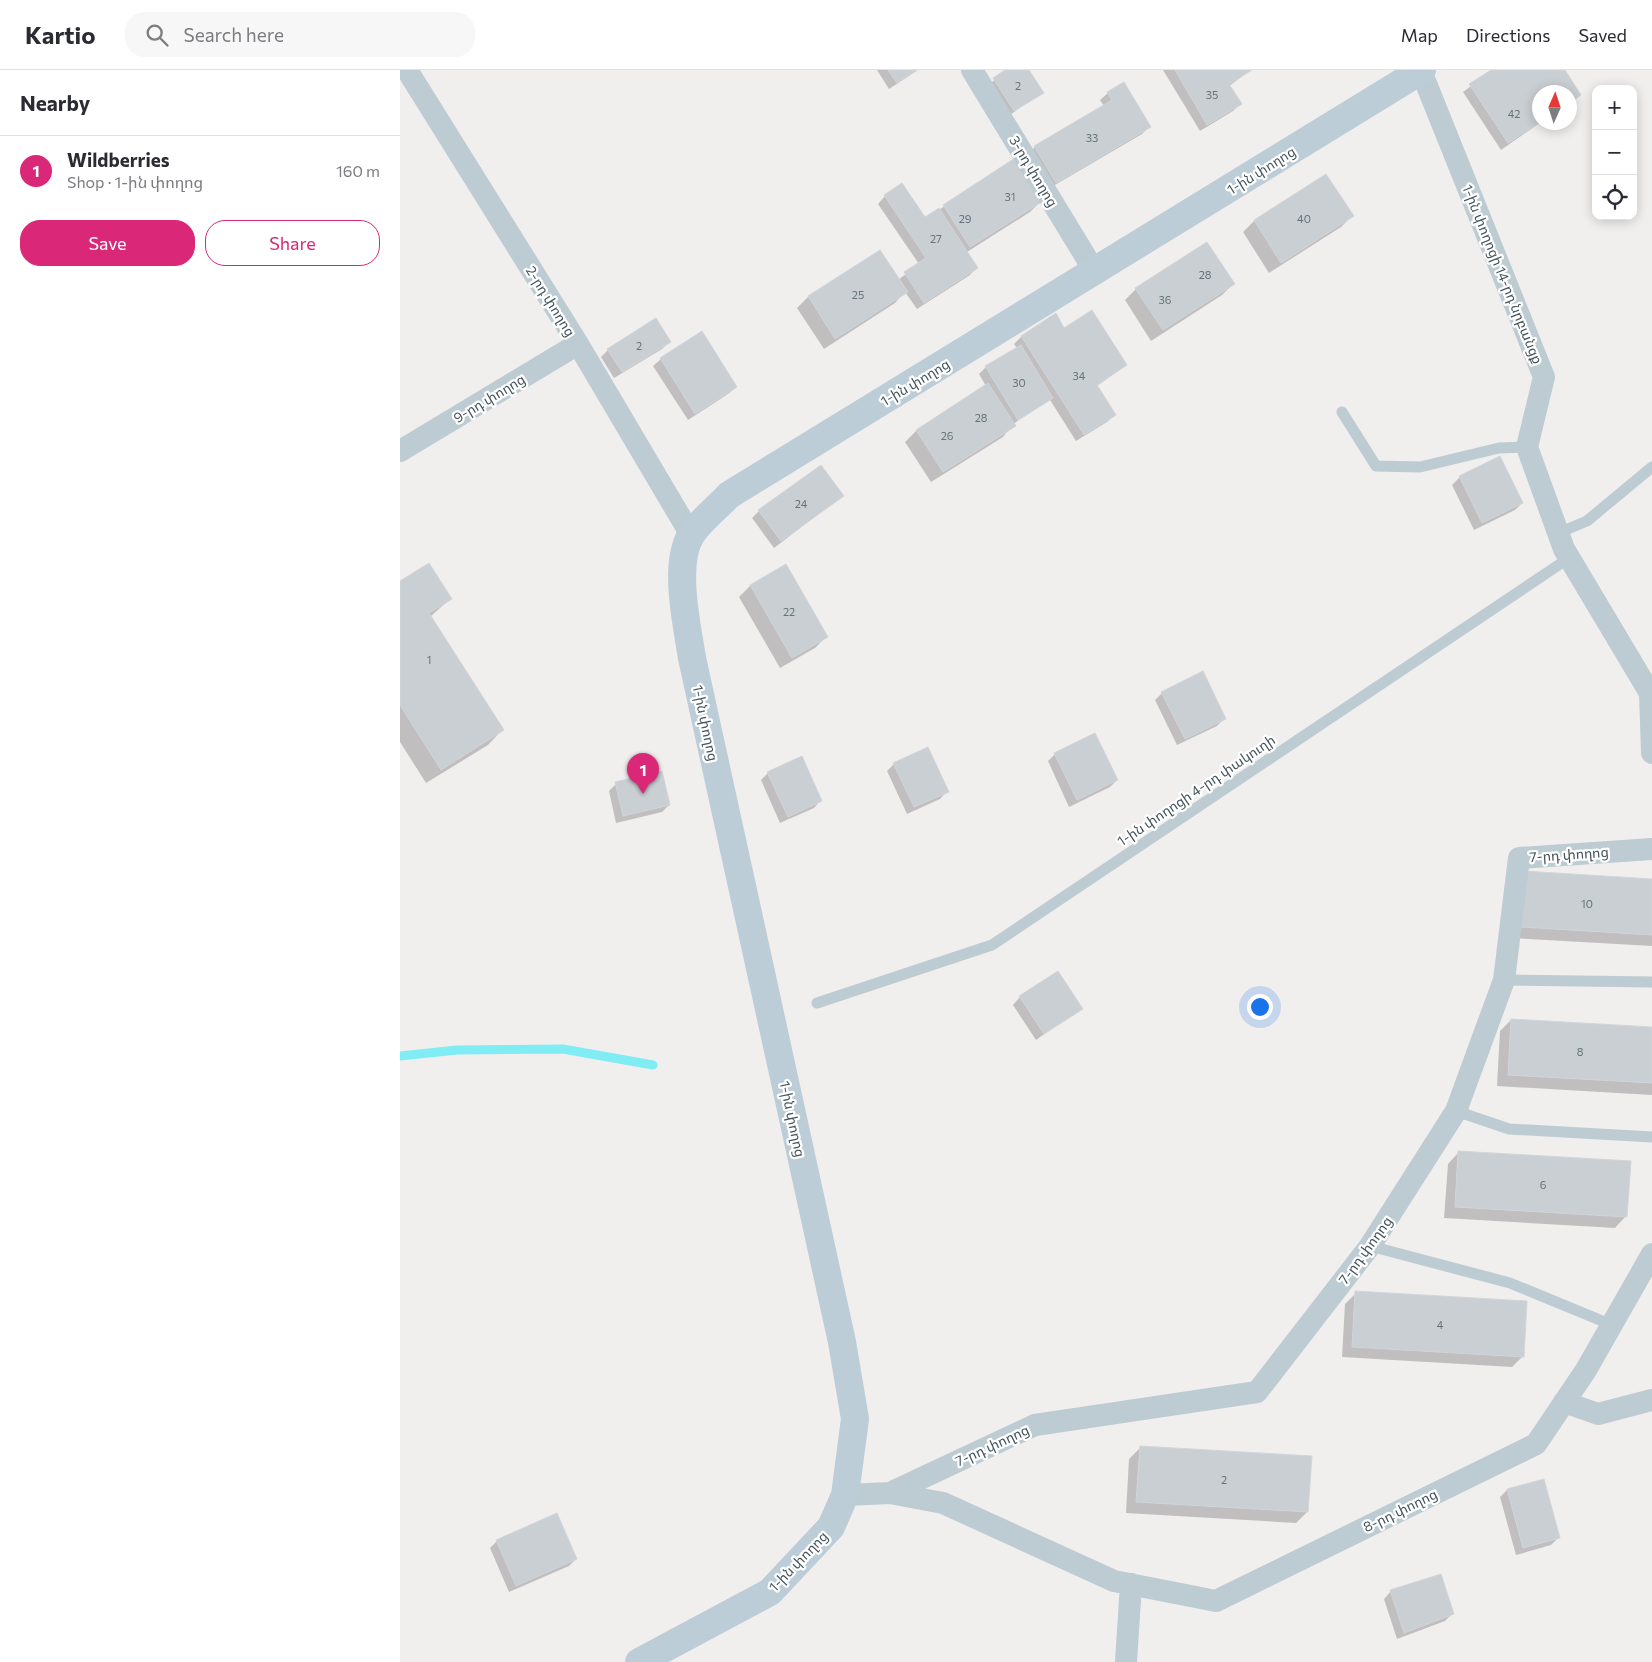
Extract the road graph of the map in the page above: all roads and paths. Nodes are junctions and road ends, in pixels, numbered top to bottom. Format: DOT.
graph roads {
  1 [pos="407,70"];
  2 [pos="972,70"];
  3 [pos="1422,70"];
  4 [pos="1095,272"];
  5 [pos="578,344"];
  6 [pos="1342,412"];
  7 [pos="1527,447"];
  8 [pos="400,450"];
  9 [pos="1652,467"];
  10 [pos="1558,533"];
  11 [pos="692,535"];
  12 [pos="1569,558"];
  13 [pos="1652,753"];
  14 [pos="1652,849"];
  15 [pos="1504,980"];
  16 [pos="1652,982"];
  17 [pos="817,1003"];
  18 [pos="1456,1111"];
  19 [pos="1652,1137"];
  20 [pos="1370,1246"];
  21 [pos="1652,1254"];
  22 [pos="1612,1325"];
  23 [pos="1652,1400"];
  24 [pos="1564,1402"];
  25 [pos="890,1493"];
  26 [pos="845,1495"];
  27 [pos="1131,1584"];
  28 [pos="639,1662"];
  29 [pos="1126,1662"];
  1 -- 5 [label="street, 2-րդ փողոց"];
  2 -- 4 [label="street, 3-րդ փողոց"];
  3 -- 4 [label="main road, 1-ին փողոց"];
  3 -- 7 [label="street, 1-ին փողոցի 14-րդ նրբանցք"];
  4 -- 11 [label="main road, 1-ին փողոց"];
  5 -- 8 [label="street, 9-րդ փողոց"];
  5 -- 11 [label="street, 2-րդ փողոց"];
  6 -- 7 [label="lane"];
  7 -- 10 [label="street"];
  9 -- 10 [label="lane"];
  10 -- 12 [label="street"];
  11 -- 26 [label="main road, 1-ին փողոց"];
  12 -- 13 [label="street"];
  12 -- 17 [label="lane, 1-ին փողոցի 4-րդ փակուղի"];
  14 -- 15 [label="street, 7-րդ փողոց"];
  15 -- 16 [label="lane"];
  15 -- 18 [label="street, 7-րդ փողոց"];
  18 -- 19 [label="lane"];
  18 -- 20 [label="street, 7-րդ փողոց"];
  20 -- 22 [label="lane"];
  20 -- 25 [label="street, 7-րդ փողոց"];
  21 -- 22 [label="street"];
  22 -- 24 [label="street"];
  23 -- 24 [label="street"];
  24 -- 27 [label="street, 8-րդ փողոց"];
  25 -- 26 [label="street"];
  25 -- 27 [label="street, 8-րդ փողոց"];
  26 -- 28 [label="main road, 1-ին փողոց"];
  27 -- 29 [label="street"];
}
